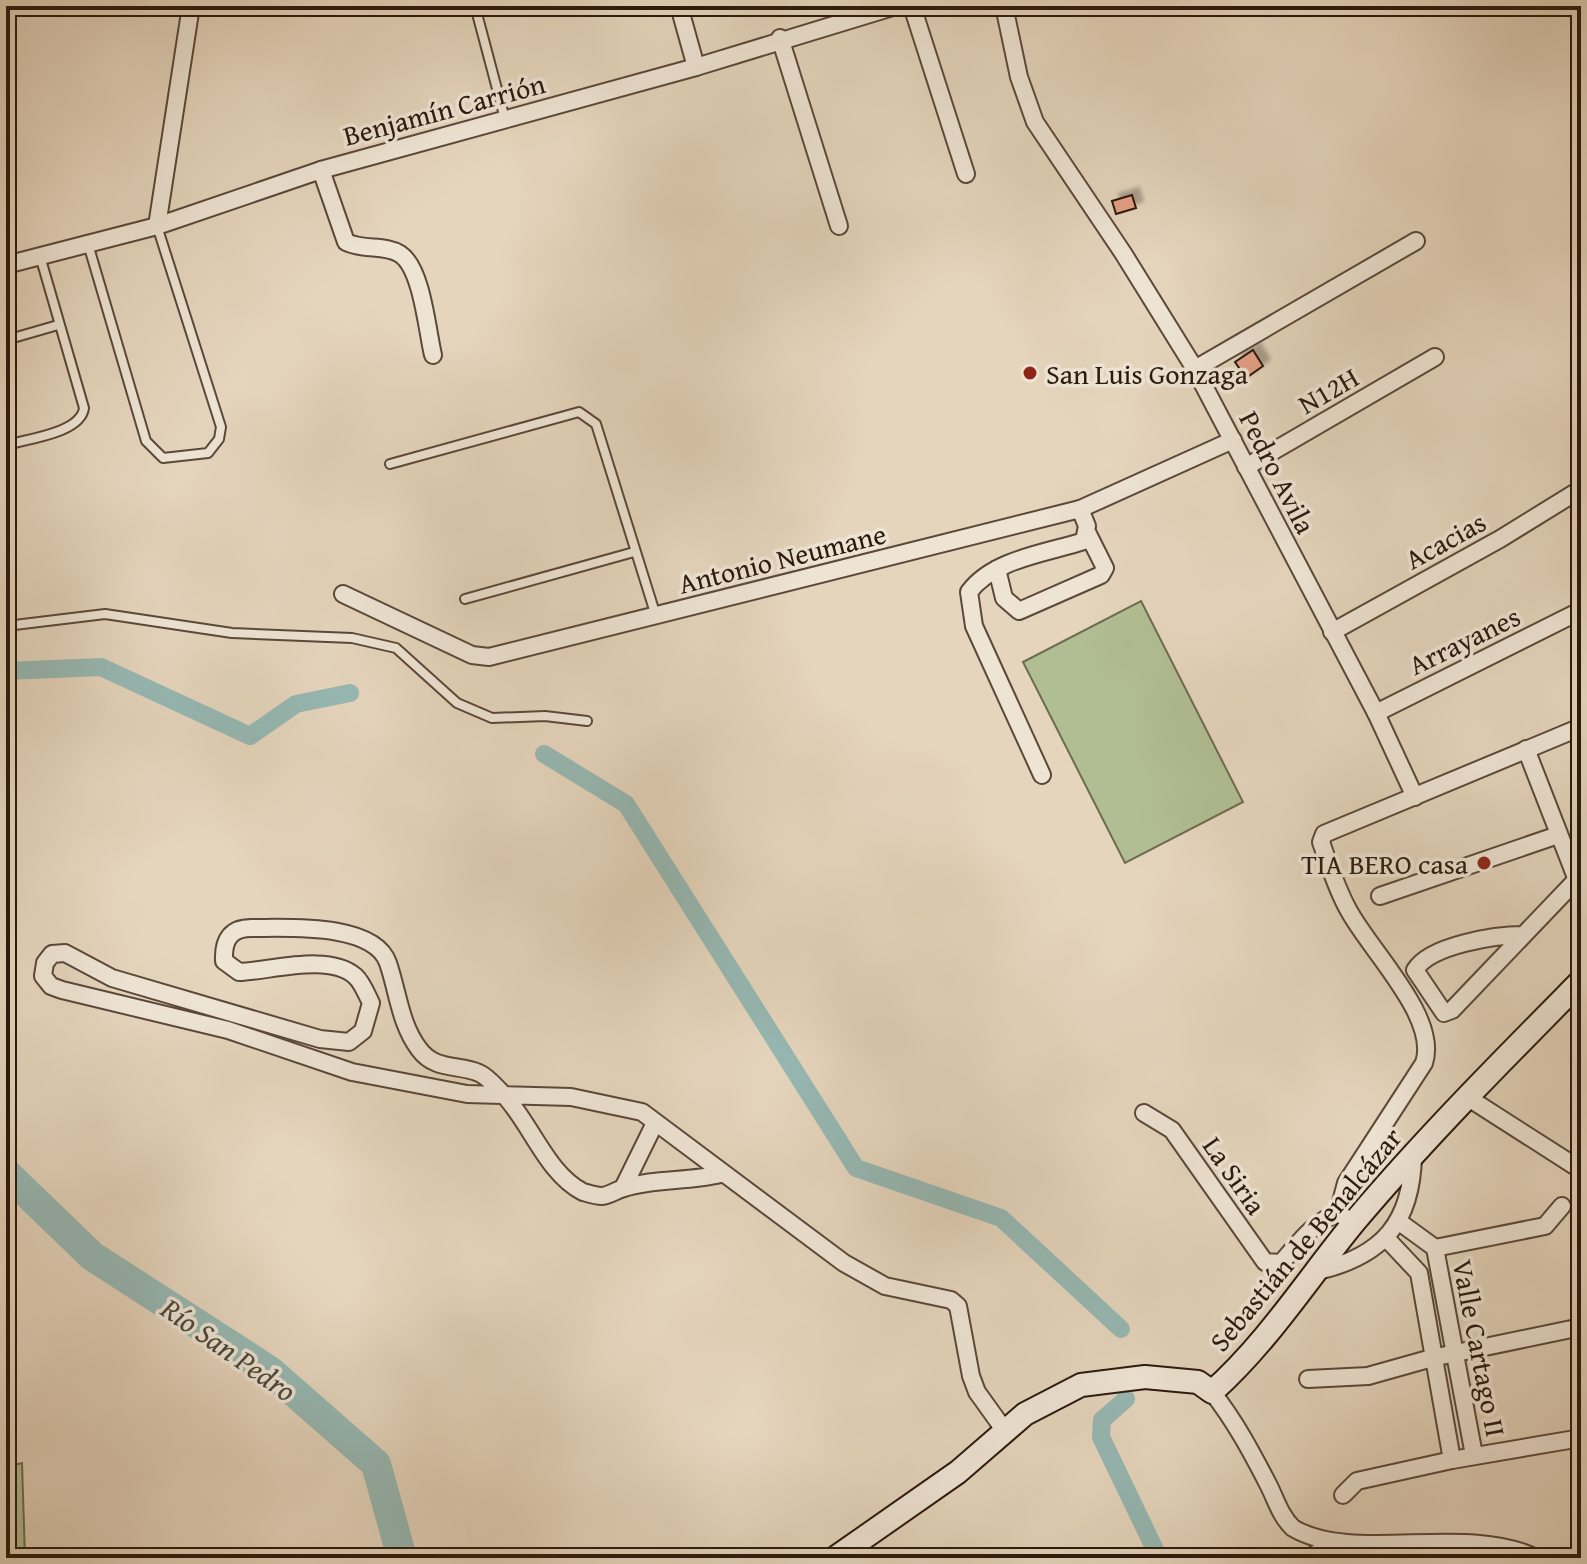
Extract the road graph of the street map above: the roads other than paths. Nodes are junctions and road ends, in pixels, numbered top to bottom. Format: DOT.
graph roads {
  1 [pos="191,6"];
  2 [pos="475,6"];
  3 [pos="679,6"];
  4 [pos="896,6"];
  5 [pos="912,6"];
  6 [pos="1004,6"];
  7 [pos="853,12"];
  8 [pos="780,38"];
  9 [pos="696,67"];
  10 [pos="505,119"];
  11 [pos="321,170"];
  12 [pos="966,174"];
  13 [pos="157,226"];
  14 [pos="839,226"];
  15 [pos="1416,241"];
  16 [pos="87,243"];
  17 [pos="40,255"];
  18 [pos="6,265"];
  19 [pos="58,325"];
  20 [pos="6,340"];
  21 [pos="433,355"];
  22 [pos="1435,357"];
  23 [pos="1195,369"];
  24 [pos="1233,440"];
  25 [pos="6,445"];
  26 [pos="390,464"];
  27 [pos="1246,467"];
  28 [pos="1581,489"];
  29 [pos="1080,509"];
  30 [pos="1088,534"];
  31 [pos="634,552"];
  32 [pos="997,569"];
  33 [pos="343,594"];
  34 [pos="465,599"];
  35 [pos="1576,613"];
  36 [pos="656,616"];
  37 [pos="6,626"];
  38 [pos="1332,632"];
  39 [pos="1376,713"];
  40 [pos="587,721"];
  41 [pos="1581,727"];
  42 [pos="1526,749"];
  43 [pos="1042,775"];
  44 [pos="1415,797"];
  45 [pos="1558,835"];
  46 [pos="1579,878"];
  47 [pos="1380,896"];
  48 [pos="1523,935"];
  49 [pos="1581,981"];
  50 [pos="505,1095"];
  51 [pos="1467,1097"];
  52 [pos="1144,1113"];
  53 [pos="655,1123"];
  54 [pos="1413,1155"];
  55 [pos="1581,1170"];
  56 [pos="720,1174"];
  57 [pos="623,1188"];
  58 [pos="1562,1206"];
  59 [pos="1346,1218"];
  60 [pos="1398,1221"];
  61 [pos="1386,1238"];
  62 [pos="1435,1248"];
  63 [pos="1318,1271"];
  64 [pos="1581,1327"];
  65 [pos="1454,1353"];
  66 [pos="1432,1358"];
  67 [pos="1308,1379"];
  68 [pos="1212,1392"];
  69 [pos="1005,1431"];
  70 [pos="1581,1438"];
  71 [pos="1474,1455"];
  72 [pos="1452,1460"];
  73 [pos="1343,1495"];
  74 [pos="1323,1544"];
  75 [pos="835,1558"];
  76 [pos="1302,1558"];
  77 [pos="1536,1558"];
  1 -- 13 [label="street"];
  2 -- 10 [label="lane"];
  3 -- 9 [label="street"];
  4 -- 7 [label="street, Benjamín Carrión"];
  5 -- 12 [label="street"];
  6 -- 23 [label="street, Pedro Avila"];
  7 -- 8 [label="street, Benjamín Carrión"];
  8 -- 9 [label="street, Benjamín Carrión"];
  8 -- 14 [label="street"];
  9 -- 10 [label="street, Benjamín Carrión"];
  10 -- 11 [label="street, Benjamín Carrión"];
  11 -- 13 [label="street, Benjamín Carrión"];
  11 -- 21 [label="street"];
  13 -- 16 [label="street, Benjamín Carrión"];
  13 -- 16 [label="lane"];
  15 -- 23 [label="street"];
  16 -- 17 [label="street, Benjamín Carrión"];
  17 -- 18 [label="street, Benjamín Carrión"];
  17 -- 19 [label="lane"];
  19 -- 20 [label="lane"];
  19 -- 25 [label="lane"];
  22 -- 27 [label="street, N12H"];
  23 -- 24 [label="street, Pedro Avila"];
  24 -- 27 [label="street, Pedro Avila"];
  24 -- 29 [label="street, Antonio Neumane"];
  26 -- 31 [label="lane"];
  27 -- 38 [label="street, Pedro Avila"];
  28 -- 38 [label="street, Acacias"];
  29 -- 30 [label="street"];
  29 -- 36 [label="street, Antonio Neumane"];
  30 -- 32 [label="street"];
  30 -- 32 [label="street"];
  31 -- 34 [label="lane"];
  31 -- 36 [label="lane"];
  32 -- 43 [label="street"];
  33 -- 36 [label="street, Antonio Neumane"];
  35 -- 39 [label="street, Arrayanes"];
  37 -- 40 [label="lane"];
  38 -- 39 [label="street, Pedro Avila"];
  39 -- 44 [label="street, Pedro Avila"];
  41 -- 42 [label="street"];
  42 -- 44 [label="street"];
  42 -- 45 [label="street"];
  44 -- 59 [label="street"];
  45 -- 46 [label="street"];
  45 -- 47 [label="street"];
  46 -- 48 [label="street"];
  48 -- 48 [label="street"];
  49 -- 51 [label="main road, Sebastián de Benalcázar"];
  50 -- 50 [label="street"];
  50 -- 53 [label="street"];
  50 -- 57 [label="street"];
  51 -- 54 [label="main road, Sebastián de Benalcázar"];
  51 -- 55 [label="street"];
  52 -- 59 [label="street, La Siria"];
  53 -- 56 [label="street"];
  53 -- 57 [label="street"];
  54 -- 59 [label="main road, Sebastián de Benalcázar"];
  54 -- 60 [label="street"];
  56 -- 57 [label="street"];
  56 -- 69 [label="street"];
  58 -- 62 [label="street"];
  59 -- 63 [label="main road, Sebastián de Benalcázar"];
  60 -- 61 [label="street"];
  60 -- 62 [label="street, Valle Cartago II"];
  61 -- 63 [label="street"];
  61 -- 66 [label="street, Valle Cartago II"];
  62 -- 65 [label="street, Valle Cartago II"];
  63 -- 68 [label="main road, Sebastián de Benalcázar"];
  64 -- 65 [label="street"];
  65 -- 66 [label="street"];
  65 -- 71 [label="street, Valle Cartago II"];
  66 -- 67 [label="street"];
  66 -- 72 [label="street, Valle Cartago II"];
  68 -- 69 [label="main road, Sebastián de Benalcázar"];
  68 -- 74 [label="street"];
  69 -- 75 [label="main road, Sebastián de Benalcázar"];
  70 -- 71 [label="street"];
  71 -- 72 [label="street"];
  72 -- 73 [label="street"];
  74 -- 76 [label="lane"];
  74 -- 77 [label="street"];
}
